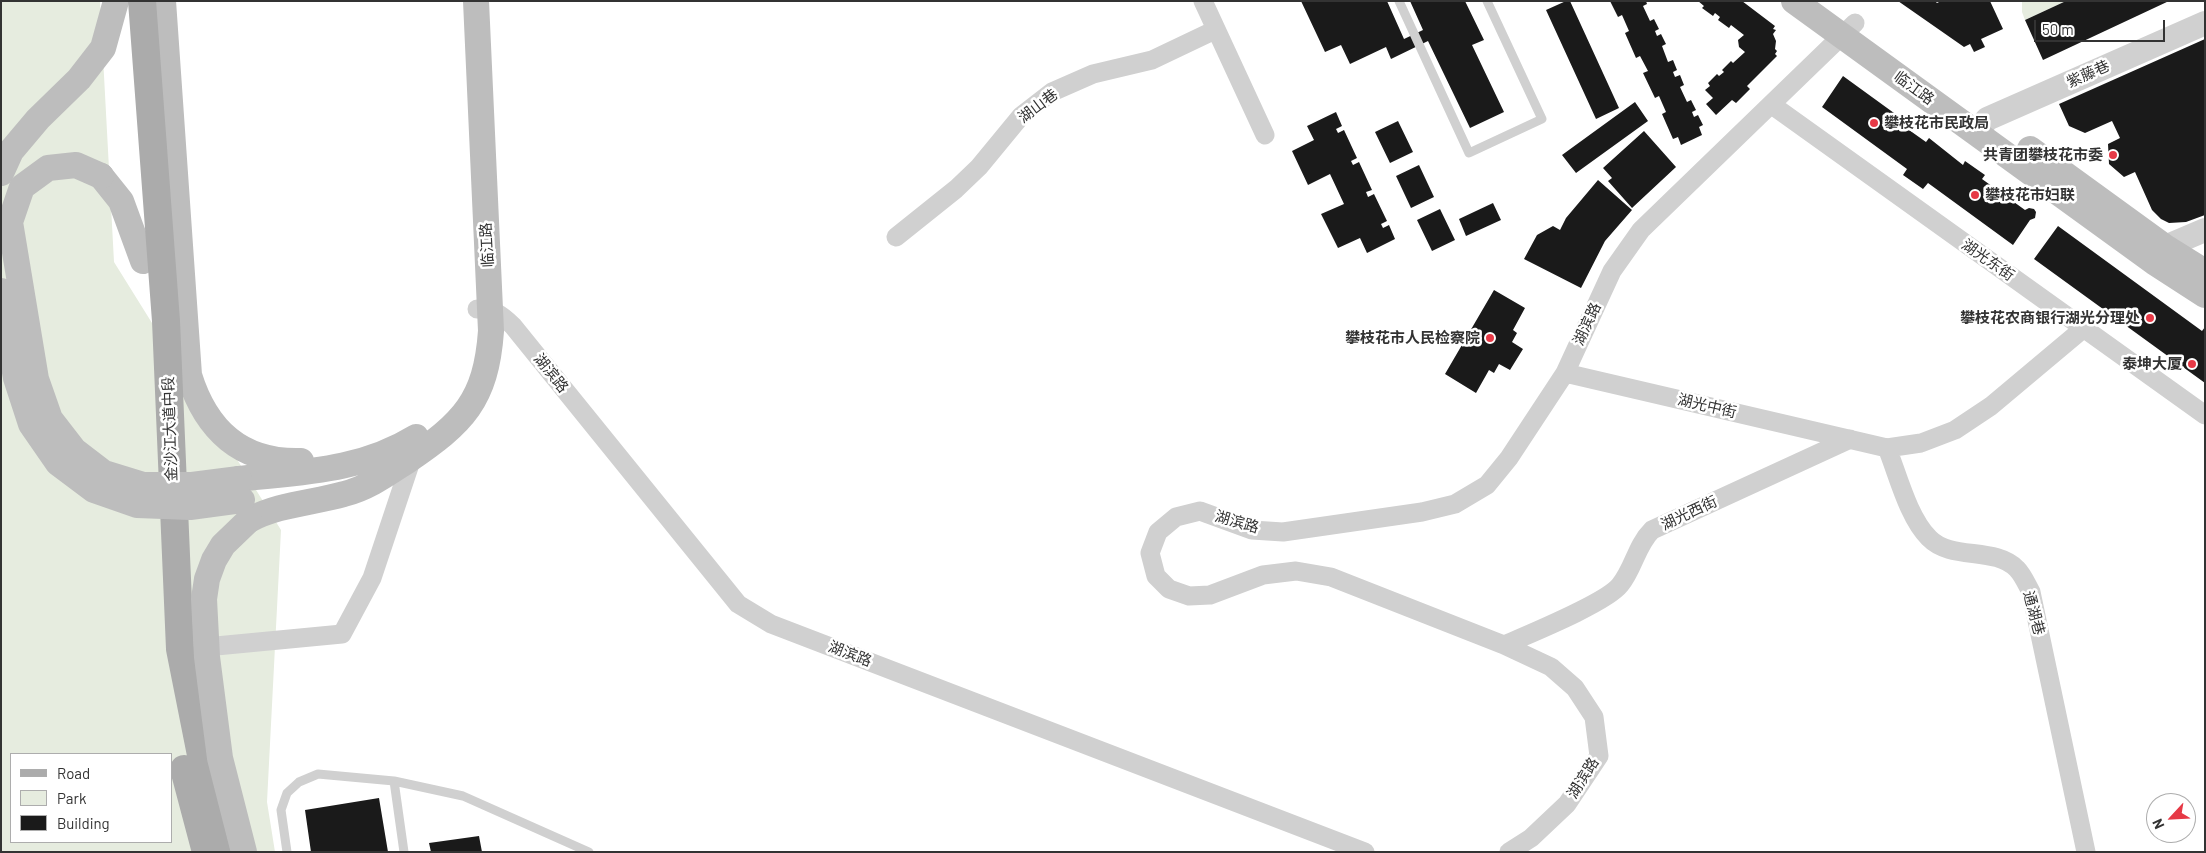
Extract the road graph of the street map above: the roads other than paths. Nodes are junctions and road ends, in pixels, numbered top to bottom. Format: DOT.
graph roads {
  1 [pos="116,1"];
  2 [pos="123,1"];
  3 [pos="142,1"];
  4 [pos="163,1"];
  5 [pos="462,1"];
  6 [pos="476,1"];
  7 [pos="1203,1"];
  8 [pos="1398,1"];
  9 [pos="1488,1"];
  10 [pos="1808,3"];
  11 [pos="2205,23"];
  12 [pos="1215,30"];
  13 [pos="1849,30"];
  14 [pos="1772,106"];
  15 [pos="1982,126"];
  16 [pos="1265,135"];
  17 [pos="1,173"];
  18 [pos="2205,230"];
  19 [pos="896,237"];
  20 [pos="2159,254"];
  21 [pos="143,262"];
  22 [pos="2205,272"];
  23 [pos="1,291"];
  24 [pos="2205,295"];
  25 [pos="484,309"];
  26 [pos="2084,328"];
  27 [pos="1564,373"];
  28 [pos="2205,415"];
  29 [pos="1850,439"];
  30 [pos="1887,448"];
  31 [pos="404,453"];
  32 [pos="243,500"];
  33 [pos="1504,645"];
  34 [pos="180,649"];
  35 [pos="394,781"];
  36 [pos="206,852"];
  37 [pos="227,852"];
  38 [pos="244,852"];
  39 [pos="287,852"];
  40 [pos="404,852"];
  41 [pos="589,852"];
  42 [pos="1365,852"];
  43 [pos="1509,852"];
  44 [pos="2086,852"];
  1 -- 17 [label="main road"];
  2 -- 21 [label="main road, 金沙江大道中段"];
  3 -- 34 [label="main road, 金沙江大道中段"];
  4 -- 31 [label="main road"];
  5 -- 25 [label="main road, 临江路"];
  6 -- 25 [label="main road, 临江路"];
  7 -- 12 [label="street"];
  8 -- 9 [label="lane"];
  10 -- 13 [label="main road, 临江路"];
  11 -- 15 [label="street, 紫藤巷"];
  12 -- 16 [label="street"];
  12 -- 19 [label="street, 湖山巷"];
  13 -- 14 [label="street, 湖滨路"];
  13 -- 15 [label="main road, 临江路"];
  14 -- 26 [label="street, 湖光东街"];
  14 -- 27 [label="street, 湖滨路"];
  15 -- 20 [label="main road, 临江路"];
  18 -- 20 [label="street"];
  20 -- 22 [label="main road, 临江路"];
  20 -- 24 [label="main road, 临江路"];
  21 -- 32 [label="main road, bridge"];
  21 -- 36 [label="main road, 金沙江大道中段"];
  23 -- 32 [label="main road, bridge"];
  25 -- 31 [label="main road, 临江路"];
  25 -- 42 [label="street, 湖滨路"];
  26 -- 28 [label="street, 湖光东街"];
  26 -- 30 [label="street"];
  27 -- 29 [label="street, 湖光中街"];
  27 -- 33 [label="street, 湖滨路"];
  29 -- 30 [label="street, 湖光中街"];
  29 -- 33 [label="street, 湖光西街"];
  30 -- 44 [label="street, 通湖巷"];
  31 -- 32 [label="main road"];
  31 -- 32 [label="main road"];
  31 -- 34 [label="street"];
  32 -- 38 [label="main road, bridge"];
  33 -- 43 [label="street, 湖滨路"];
  34 -- 37 [label="main road, 金沙江大道中段"];
  35 -- 39 [label="lane"];
  35 -- 40 [label="lane"];
  35 -- 41 [label="lane"];
}
